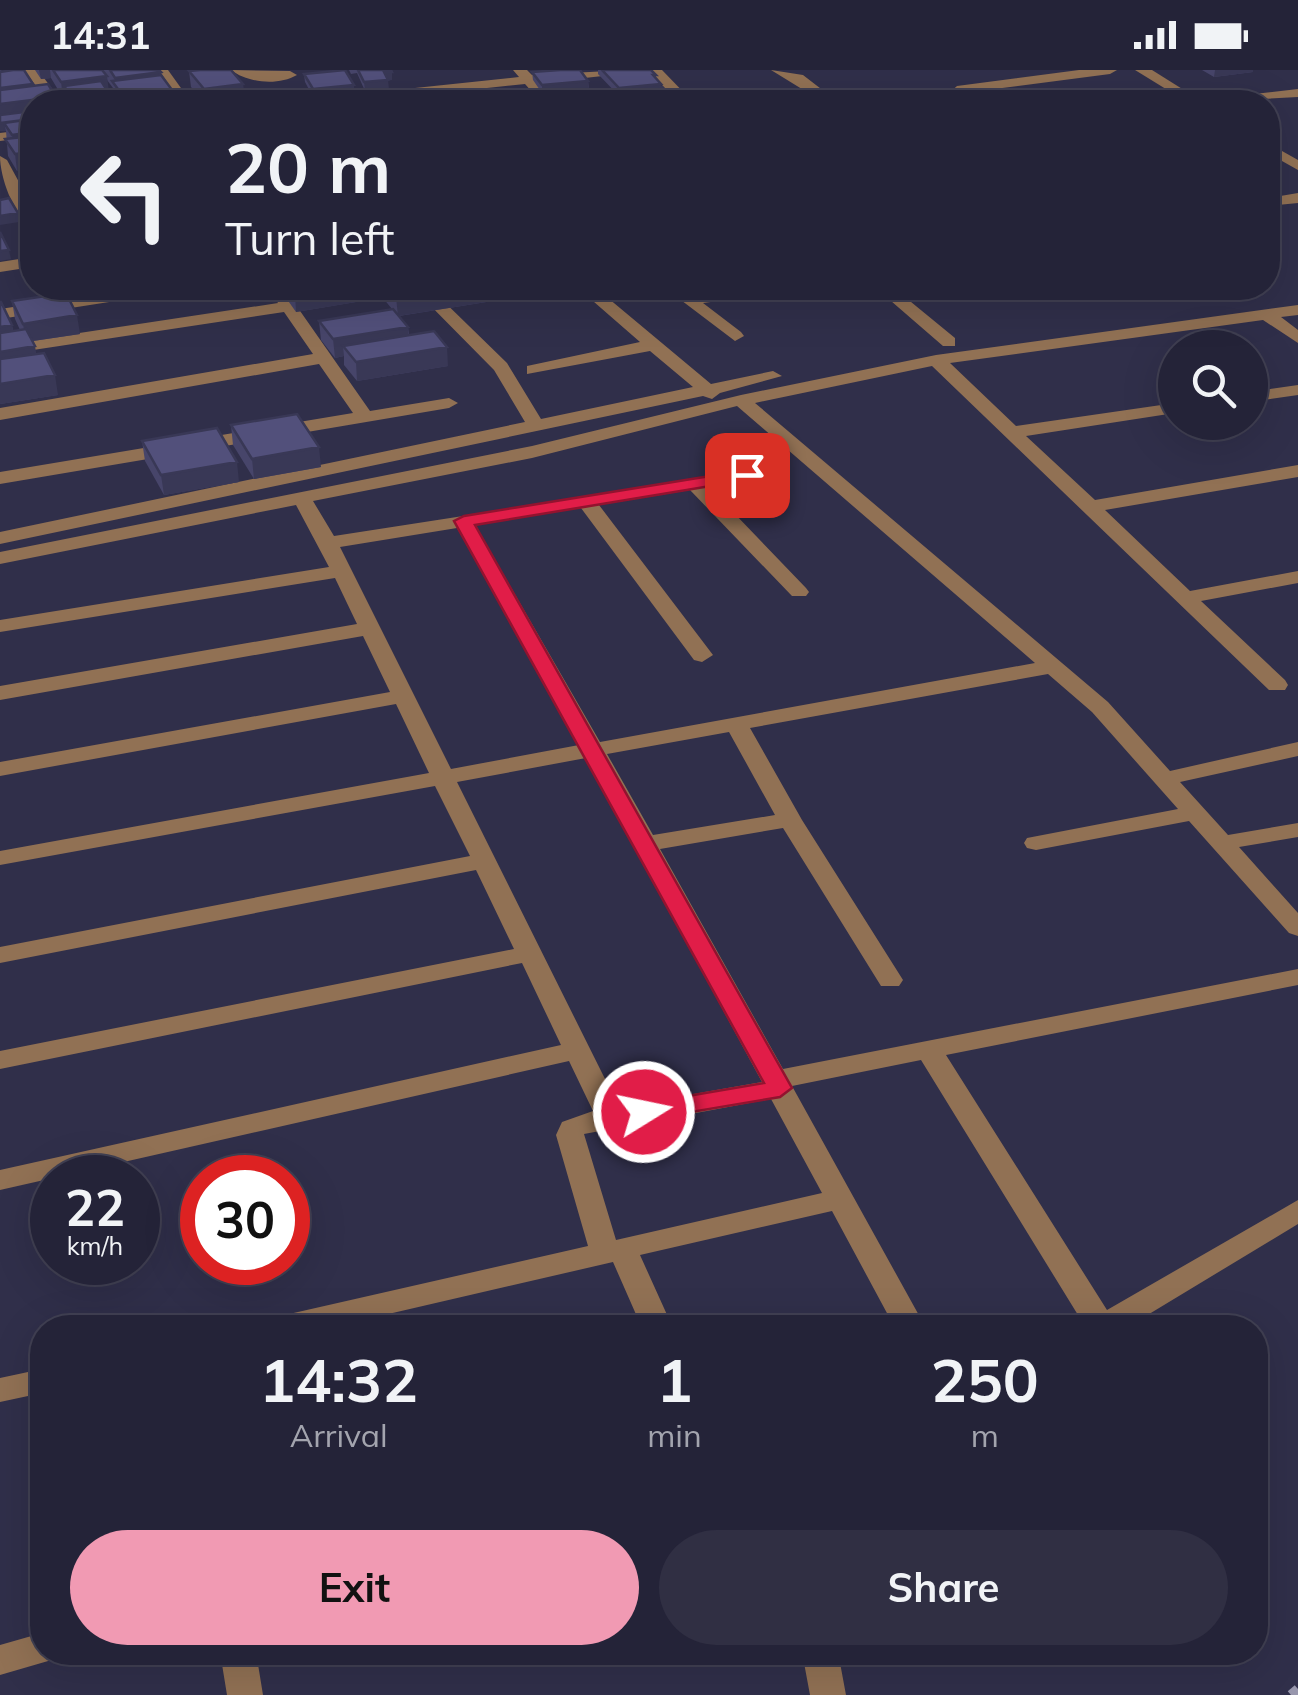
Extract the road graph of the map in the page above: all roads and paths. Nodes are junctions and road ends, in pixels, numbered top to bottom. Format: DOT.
graph roads {
  1 [pos="238,70"];
  2 [pos="621,70"];
  3 [pos="654,70"];
  4 [pos="778,70"];
  5 [pos="1110,70"];
  6 [pos="1142,70"];
  7 [pos="289,72"];
  8 [pos="524,74"];
  9 [pos="423,90"];
  10 [pos="674,90"];
  11 [pos="814,90"];
  12 [pos="957,90"];
  13 [pos="1176,90"];
  14 [pos="0,160"];
  15 [pos="20,198"];
  16 [pos="90,300"];
  17 [pos="284,300"];
  18 [pos="433,300"];
  19 [pos="600,300"];
  20 [pos="690,300"];
  21 [pos="898,300"];
  22 [pos="1254,300"];
  23 [pos="288,306"];
  24 [pos="1298,310"];
  25 [pos="0,314"];
  26 [pos="1266,314"];
  27 [pos="736,336"];
  28 [pos="1298,338"];
  29 [pos="948,342"];
  30 [pos="653,345"];
  31 [pos="0,350"];
  32 [pos="322,358"];
  33 [pos="936,360"];
  34 [pos="532,370"];
  35 [pos="705,389"];
  36 [pos="1298,390"];
  37 [pos="1268,394"];
  38 [pos="732,402"];
  39 [pos="449,403"];
  40 [pos="1158,411"];
  41 [pos="0,414"];
  42 [pos="365,417"];
  43 [pos="536,426"];
  44 [pos="1012,432"];
  45 [pos="1298,471"];
  46 [pos="747,475"];
  47 [pos="0,478"];
  48 [pos="695,484"];
  49 [pos="302,499"];
  50 [pos="586,501"];
  51 [pos="1091,507"];
  52 [pos="464,521"];
  53 [pos="2,531"];
  54 [pos="328,543"];
  55 [pos="0,558"];
  56 [pos="341,571"];
  57 [pos="1295,580"];
  58 [pos="799,592"];
  59 [pos="1186,598"];
  60 [pos="0,626"];
  61 [pos="370,628"];
  62 [pos="702,655"];
  63 [pos="1053,666"];
  64 [pos="1278,684"];
  65 [pos="0,693"];
  66 [pos="403,696"];
  67 [pos="736,723"];
  68 [pos="594,749"];
  69 [pos="1298,749"];
  70 [pos="0,769"];
  71 [pos="442,776"];
  72 [pos="1164,779"];
  73 [pos="1195,813"];
  74 [pos="790,820"];
  75 [pos="1298,830"];
  76 [pos="1036,843"];
  77 [pos="1222,843"];
  78 [pos="645,844"];
  79 [pos="0,858"];
  80 [pos="484,861"];
  81 [pos="1298,928"];
  82 [pos="529,954"];
  83 [pos="0,955"];
  84 [pos="1298,977"];
  85 [pos="890,980"];
  86 [pos="929,1050"];
  87 [pos="576,1051"];
  88 [pos="0,1060"];
  89 [pos="777,1084"];
  90 [pos="610,1117"];
  91 [pos="0,1180"];
  92 [pos="840,1199"];
  93 [pos="1298,1210"];
  94 [pos="613,1251"];
  95 [pos="333,1315"];
  96 [pos="650,1315"];
  97 [pos="904,1315"];
  98 [pos="1093,1315"];
  99 [pos="1123,1315"];
  100 [pos="30,1384"];
  101 [pos="0,1390"];
  102 [pos="30,1651"];
  103 [pos="0,1660"];
  104 [pos="240,1665"];
  105 [pos="822,1665"];
  106 [pos="245,1695"];
  107 [pos="828,1695"];
  1 -- 7 [label="street"];
  2 -- 8 [label="street"];
  3 -- 10 [label="street"];
  4 -- 11 [label="street"];
  5 -- 12 [label="street"];
  6 -- 13 [label="street"];
  8 -- 9 [label="street"];
  14 -- 15 [label="street"];
  16 -- 25 [label="street"];
  17 -- 23 [label="street"];
  18 -- 43 [label="street"];
  19 -- 30 [label="street"];
  20 -- 27 [label="street"];
  21 -- 29 [label="street"];
  22 -- 29 [label="street"];
  23 -- 31 [label="street"];
  23 -- 32 [label="street"];
  24 -- 26 [label="street"];
  26 -- 28 [label="street"];
  26 -- 33 [label="street"];
  29 -- 35 [label="street"];
  30 -- 34 [label="street"];
  30 -- 35 [label="street"];
  32 -- 41 [label="street"];
  32 -- 42 [label="street"];
  33 -- 38 [label="street"];
  33 -- 44 [label="street"];
  35 -- 38 [label="street"];
  35 -- 43 [label="street"];
  36 -- 37 [label="street"];
  38 -- 49 [label="street"];
  38 -- 63 [label="street"];
  39 -- 42 [label="street"];
  40 -- 44 [label="street"];
  42 -- 47 [label="street"];
  43 -- 53 [label="street"];
  44 -- 51 [label="street"];
  45 -- 51 [label="street"];
  46 -- 48 [label="street"];
  48 -- 50 [label="street"];
  48 -- 58 [label="street"];
  49 -- 54 [label="street"];
  49 -- 55 [label="street"];
  50 -- 52 [label="street"];
  50 -- 62 [label="street"];
  51 -- 59 [label="street"];
  52 -- 54 [label="street"];
  52 -- 68 [label="street"];
  54 -- 56 [label="street"];
  56 -- 60 [label="street"];
  56 -- 61 [label="street"];
  57 -- 59 [label="street"];
  59 -- 64 [label="street"];
  61 -- 65 [label="street"];
  61 -- 66 [label="street"];
  63 -- 67 [label="street"];
  63 -- 72 [label="street"];
  66 -- 70 [label="street"];
  66 -- 71 [label="street"];
  67 -- 68 [label="street"];
  67 -- 74 [label="street"];
  68 -- 71 [label="street"];
  68 -- 78 [label="street"];
  69 -- 72 [label="street"];
  71 -- 79 [label="street"];
  71 -- 80 [label="street"];
  72 -- 73 [label="street"];
  73 -- 76 [label="street"];
  73 -- 77 [label="street"];
  74 -- 78 [label="street"];
  74 -- 85 [label="street"];
  75 -- 77 [label="street"];
  77 -- 81 [label="street"];
  78 -- 89 [label="street"];
  80 -- 82 [label="street"];
  80 -- 83 [label="street"];
  82 -- 87 [label="street"];
  82 -- 88 [label="street"];
  84 -- 86 [label="street"];
  86 -- 89 [label="street"];
  86 -- 98 [label="street"];
  87 -- 90 [label="street"];
  87 -- 91 [label="street"];
  89 -- 90 [label="street"];
  89 -- 92 [label="street"];
  90 -- 94 [label="street"];
  92 -- 94 [label="street"];
  92 -- 97 [label="street"];
  93 -- 99 [label="street"];
  94 -- 95 [label="street"];
  94 -- 96 [label="street"];
  100 -- 101 [label="street"];
  102 -- 103 [label="street"];
  104 -- 106 [label="street"];
  105 -- 107 [label="street"];
}
